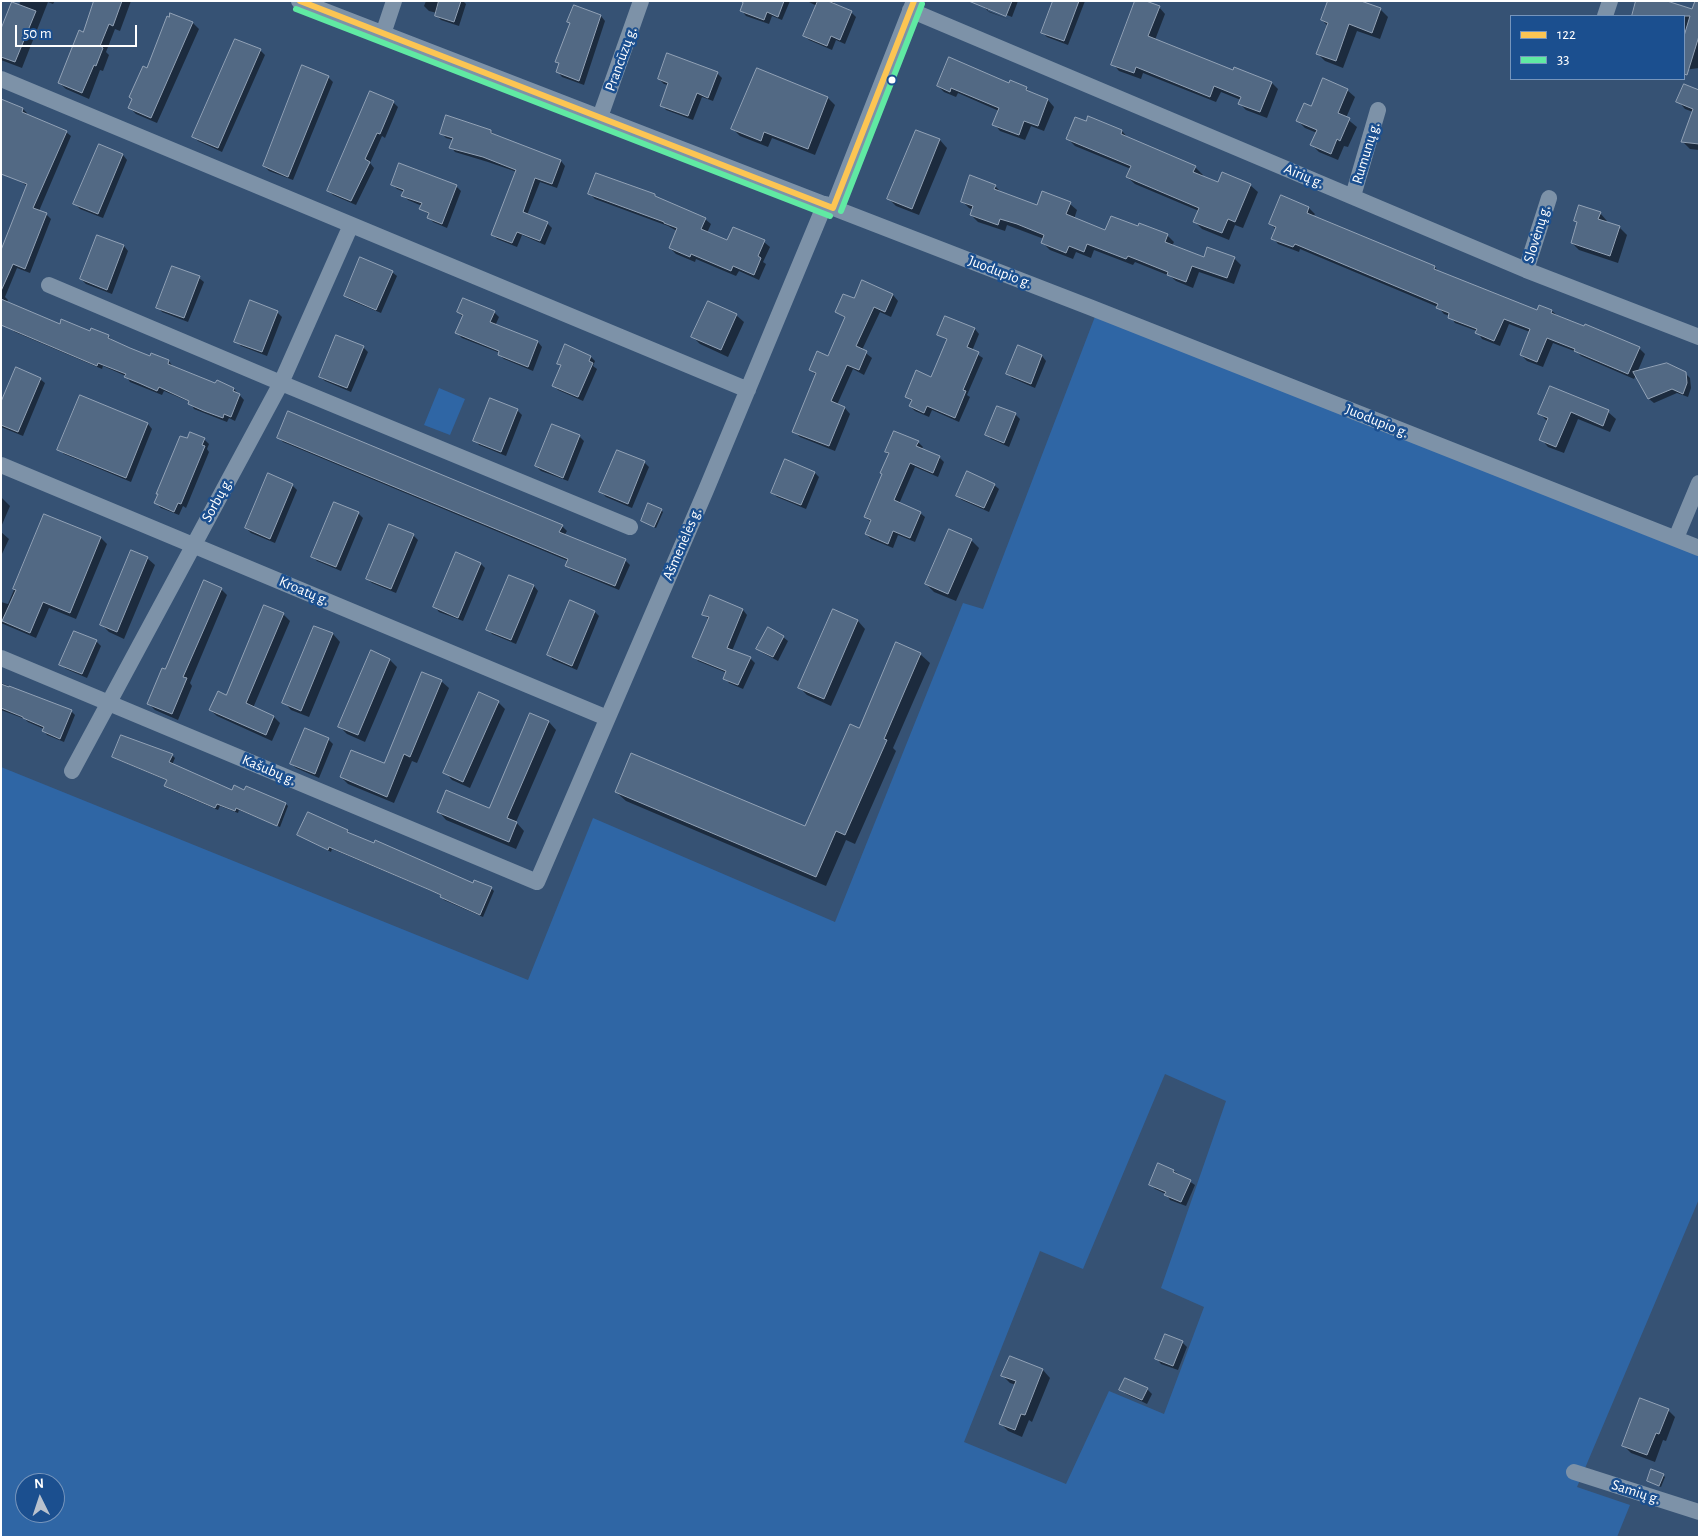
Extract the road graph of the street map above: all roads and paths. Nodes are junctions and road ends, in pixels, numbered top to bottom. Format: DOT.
graph roads {
  1 [pos="299,1"];
  2 [pos="394,1"];
  3 [pos="641,1"];
  4 [pos="1610,1"];
  5 [pos="912,6"];
  6 [pos="1605,15"];
  7 [pos="383,34"];
  8 [pos="1,79"];
  9 [pos="1378,110"];
  10 [pos="600,117"];
  11 [pos="1353,196"];
  12 [pos="1549,198"];
  13 [pos="829,206"];
  14 [pos="352,225"];
  15 [pos="1526,270"];
  16 [pos="49,285"];
  17 [pos="1699,337"];
  18 [pos="281,383"];
  19 [pos="748,390"];
  20 [pos="1,465"];
  21 [pos="1699,483"];
  22 [pos="630,527"];
  23 [pos="1676,538"];
  24 [pos="192,545"];
  25 [pos="1699,548"];
  26 [pos="1,658"];
  27 [pos="108,703"];
  28 [pos="607,718"];
  29 [pos="72,771"];
  30 [pos="536,882"];
  31 [pos="1574,1472"];
  32 [pos="1699,1512"];
  1 -- 7 [label="street, Juodupio g."];
  2 -- 7 [label="street"];
  3 -- 10 [label="street, Prancūzų g."];
  4 -- 6 [label="street"];
  5 -- 11 [label="street, Airių g."];
  5 -- 13 [label="street, Ašmenėlės g."];
  7 -- 10 [label="street, Juodupio g."];
  8 -- 14 [label="street"];
  9 -- 11 [label="street, Rumunų g."];
  10 -- 13 [label="street, Juodupio g."];
  11 -- 15 [label="street, Airių g."];
  12 -- 15 [label="street, Slovėnų g."];
  13 -- 19 [label="street, Ašmenėlės g."];
  13 -- 23 [label="street, Juodupio g."];
  14 -- 18 [label="street, Sorbų g."];
  14 -- 19 [label="street"];
  15 -- 17 [label="street, Airių g."];
  16 -- 18 [label="street"];
  18 -- 22 [label="street"];
  18 -- 24 [label="street, Sorbų g."];
  19 -- 28 [label="street, Ašmenėlės g."];
  20 -- 24 [label="street, Kroatų g."];
  21 -- 23 [label="street"];
  23 -- 25 [label="street, Juodupio g."];
  24 -- 27 [label="street, Sorbų g."];
  24 -- 28 [label="street, Kroatų g."];
  26 -- 27 [label="street, Kašubų g."];
  27 -- 29 [label="street, Sorbų g."];
  27 -- 30 [label="street, Kašubų g."];
  28 -- 30 [label="street, Ašmenėlės g."];
  31 -- 32 [label="street, Samių g."];
}
